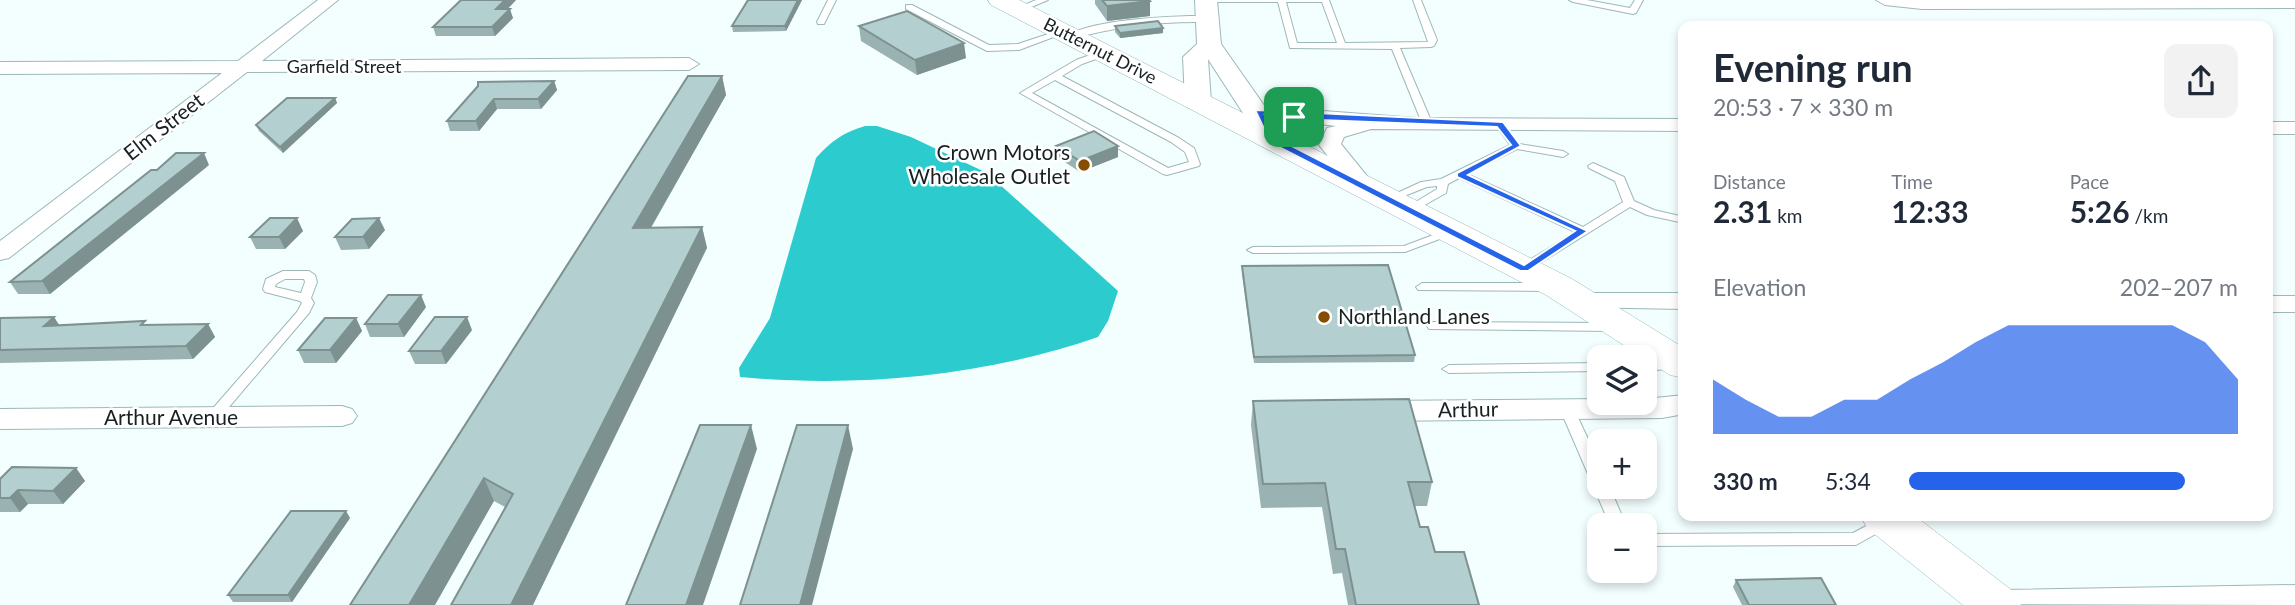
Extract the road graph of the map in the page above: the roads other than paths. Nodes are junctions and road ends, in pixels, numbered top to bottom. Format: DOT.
graph roads {
  1 [pos="329,0"];
  2 [pos="832,0"];
  3 [pos="1044,0"];
  4 [pos="1281,0"];
  5 [pos="1325,0"];
  6 [pos="1417,0"];
  7 [pos="1573,0"];
  8 [pos="1639,0"];
  9 [pos="1885,0"];
  10 [pos="2295,3"];
  11 [pos="1009,5"];
  12 [pos="909,7"];
  13 [pos="1207,9"];
  14 [pos="821,22"];
  15 [pos="1067,34"];
  16 [pos="1209,46"];
  17 [pos="1342,46"];
  18 [pos="1395,46"];
  19 [pos="1104,52"];
  20 [pos="689,64"];
  21 [pos="0,68"];
  22 [pos="242,68"];
  23 [pos="1057,77"];
  24 [pos="1198,102"];
  25 [pos="1258,112"];
  26 [pos="1389,121"];
  27 [pos="1427,123"];
  28 [pos="1500,124"];
  29 [pos="1678,125"];
  30 [pos="2273,128"];
  31 [pos="2295,128"];
  32 [pos="1275,141"];
  33 [pos="1516,146"];
  34 [pos="1563,154"];
  35 [pos="1593,166"];
  36 [pos="1460,175"];
  37 [pos="1443,182"];
  38 [pos="1388,198"];
  39 [pos="1629,203"];
  40 [pos="1678,219"];
  41 [pos="1452,231"];
  42 [pos="1583,231"];
  43 [pos="1253,250"];
  44 [pos="0,253"];
  45 [pos="1524,269"];
  46 [pos="1422,287"];
  47 [pos="1571,294"];
  48 [pos="304,298"];
  49 [pos="1678,301"];
  50 [pos="2273,303"];
  51 [pos="2295,304"];
  52 [pos="1433,326"];
  53 [pos="1625,327"];
  54 [pos="1678,362"];
  55 [pos="1678,365"];
  56 [pos="1657,366"];
  57 [pos="1587,368"];
  58 [pos="1449,369"];
  59 [pos="1678,405"];
  60 [pos="1567,409"];
  61 [pos="1346,411"];
  62 [pos="342,416"];
  63 [pos="213,417"];
  64 [pos="0,419"];
  65 [pos="1587,454"];
  66 [pos="1882,521"];
  67 [pos="1890,521"];
  68 [pos="1657,540"];
  69 [pos="2295,598"];
  70 [pos="2158,602"];
  71 [pos="1973,605"];
  72 [pos="1997,605"];
  1 -- 22 [label="street, Elm Street"];
  2 -- 14 [label="lane"];
  3 -- 11 [label="lane"];
  4 -- 5 [label="lane"];
  4 -- 13 [label="lane"];
  4 -- 17 [label="lane"];
  5 -- 17 [label="lane"];
  6 -- 18 [label="lane"];
  7 -- 8 [label="lane"];
  9 -- 10 [label="street"];
  11 -- 15 [label="main road, Butternut Drive"];
  12 -- 15 [label="lane"];
  13 -- 15 [label="lane"];
  13 -- 16 [label="street"];
  15 -- 19 [label="main road, Butternut Drive"];
  16 -- 24 [label="street"];
  16 -- 25 [label="street"];
  17 -- 18 [label="lane"];
  18 -- 27 [label="lane"];
  19 -- 23 [label="lane"];
  19 -- 24 [label="main road, Butternut Drive"];
  20 -- 22 [label="street, Garfield Street"];
  21 -- 22 [label="street, Garfield Street"];
  22 -- 44 [label="street, Elm Street"];
  23 -- 23 [label="lane"];
  24 -- 32 [label="main road, Butternut Drive"];
  25 -- 26 [label="street"];
  25 -- 32 [label="street"];
  26 -- 27 [label="street"];
  26 -- 38 [label="street"];
  27 -- 28 [label="street"];
  28 -- 29 [label="street"];
  28 -- 33 [label="lane"];
  30 -- 31 [label="street"];
  32 -- 38 [label="main road, Butternut Drive"];
  33 -- 34 [label="lane"];
  33 -- 36 [label="lane"];
  35 -- 39 [label="lane"];
  36 -- 37 [label="lane"];
  36 -- 42 [label="lane"];
  37 -- 38 [label="lane"];
  37 -- 38 [label="lane"];
  38 -- 41 [label="main road, Butternut Drive"];
  39 -- 40 [label="lane"];
  39 -- 42 [label="lane"];
  41 -- 43 [label="lane"];
  41 -- 45 [label="main road, Butternut Drive"];
  42 -- 45 [label="lane"];
  45 -- 47 [label="main road, Butternut Drive"];
  46 -- 47 [label="lane"];
  47 -- 49 [label="street"];
  47 -- 53 [label="main road, Butternut Drive"];
  48 -- 63 [label="lane"];
  50 -- 51 [label="street"];
  52 -- 53 [label="lane"];
  53 -- 54 [label="main road, Butternut Drive"];
  55 -- 56 [label="lane"];
  57 -- 58 [label="lane"];
  59 -- 60 [label="street, Arthur"];
  60 -- 61 [label="street, Arthur"];
  60 -- 65 [label="lane"];
  62 -- 63 [label="street, Arthur Avenue"];
  63 -- 64 [label="street, Arthur Avenue"];
  66 -- 68 [label="lane"];
  67 -- 72 [label="main road"];
  69 -- 70 [label="street"];
  70 -- 72 [label="street"];
  71 -- 72 [label="lane"];
}
